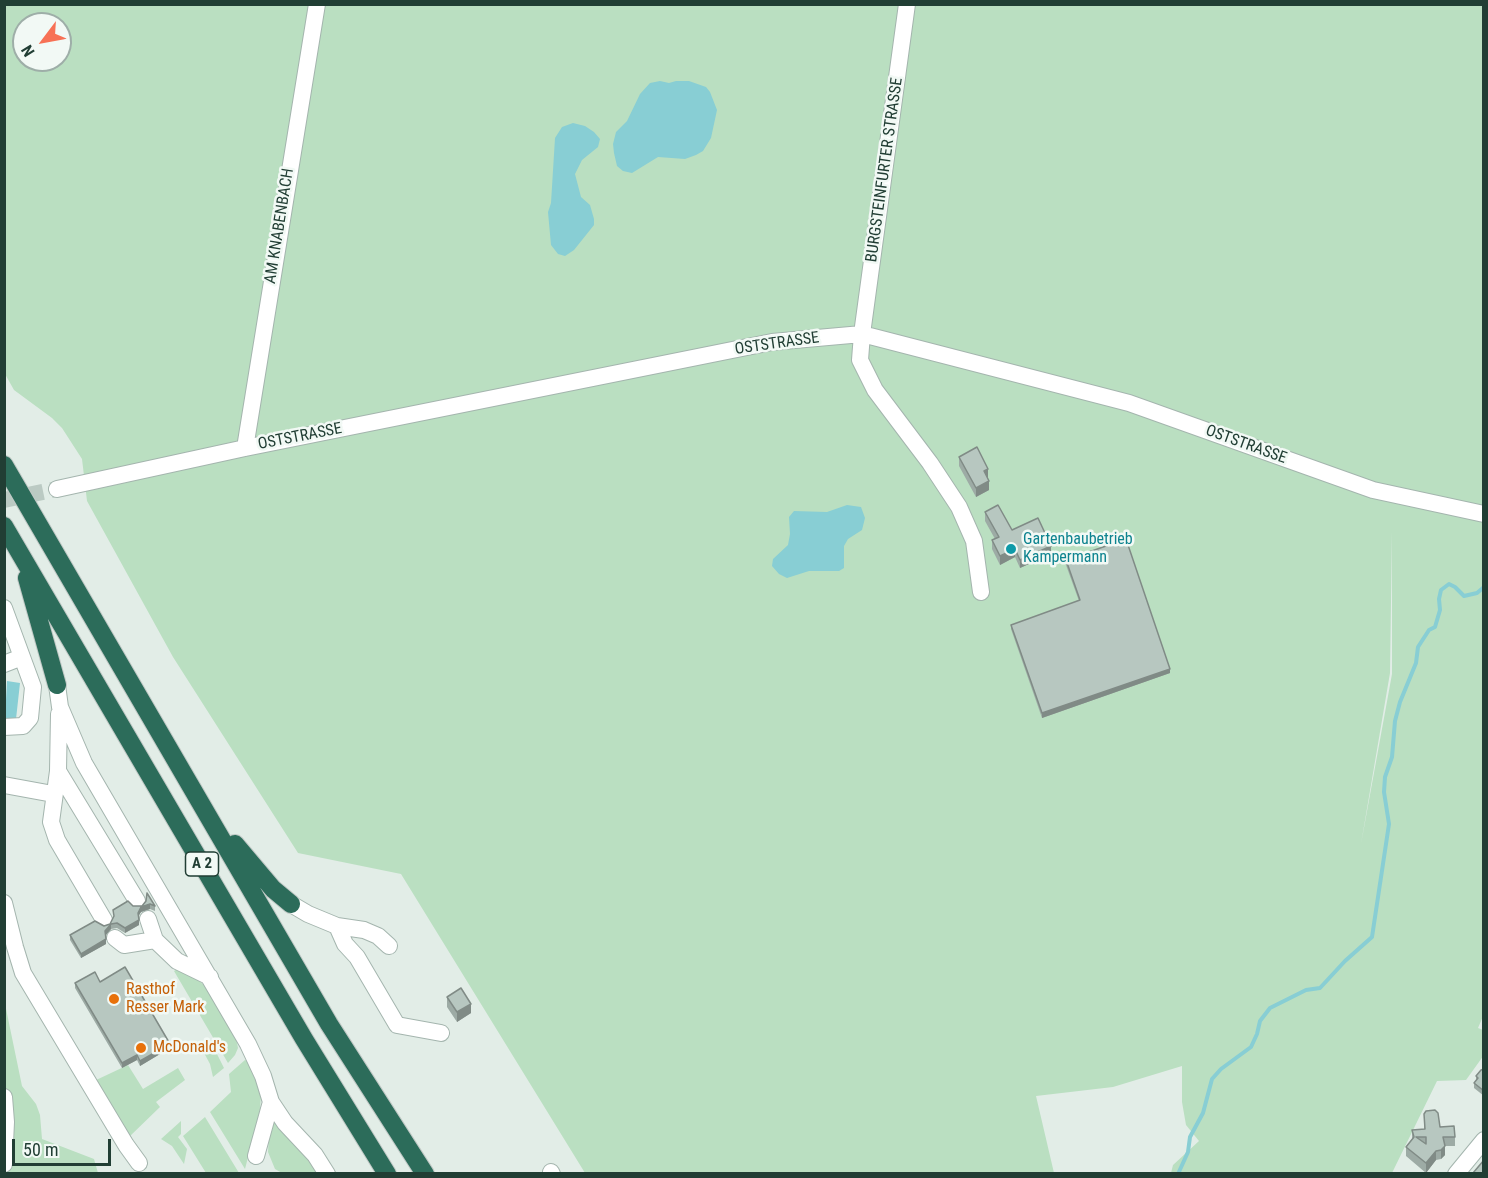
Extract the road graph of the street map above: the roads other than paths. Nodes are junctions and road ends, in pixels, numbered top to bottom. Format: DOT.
graph roads {
  1 [pos="316,4"];
  2 [pos="907,4"];
  3 [pos="862,334"];
  4 [pos="245,448"];
  5 [pos="4,465"];
  6 [pos="57,489"];
  7 [pos="1484,514"];
  8 [pos="4,526"];
  9 [pos="20,553"];
  10 [pos="981,592"];
  11 [pos="4,608"];
  12 [pos="22,657"];
  13 [pos="4,664"];
  14 [pos="57,685"];
  15 [pos="60,707"];
  16 [pos="4,727"];
  17 [pos="58,771"];
  18 [pos="4,785"];
  19 [pos="54,794"];
  20 [pos="206,809"];
  21 [pos="137,901"];
  22 [pos="4,903"];
  23 [pos="291,904"];
  24 [pos="148,919"];
  25 [pos="104,920"];
  26 [pos="337,926"];
  27 [pos="115,939"];
  28 [pos="155,940"];
  29 [pos="389,946"];
  30 [pos="210,977"];
  31 [pos="441,1033"];
  32 [pos="4,1097"];
  33 [pos="271,1102"];
  34 [pos="1484,1140"];
  35 [pos="256,1156"];
  36 [pos="139,1163"];
  37 [pos="4,1164"];
  38 [pos="327,1173"];
  39 [pos="387,1173"];
  40 [pos="425,1173"];
  41 [pos="1456,1173"];
  1 -- 4 [label="street, AM KNABENBACH"];
  2 -- 3 [label="street, BURGSTEINFURTER STRASSE"];
  3 -- 4 [label="street, OSTSTRASSE"];
  3 -- 7 [label="street, OSTSTRASSE"];
  3 -- 10 [label="street, BURGSTEINFURTER STRASSE"];
  4 -- 6 [label="street, OSTSTRASSE"];
  5 -- 20 [label="highway, A 2"];
  8 -- 9 [label="highway, A 2"];
  9 -- 14 [label="highway"];
  9 -- 39 [label="highway, A 2"];
  11 -- 12 [label="street"];
  12 -- 13 [label="street"];
  12 -- 16 [label="street"];
  14 -- 15 [label="street"];
  15 -- 17 [label="street"];
  15 -- 30 [label="street"];
  17 -- 19 [label="street"];
  17 -- 21 [label="street"];
  18 -- 19 [label="street"];
  19 -- 25 [label="street"];
  20 -- 23 [label="highway"];
  20 -- 40 [label="highway, A 2"];
  22 -- 36 [label="street"];
  23 -- 26 [label="street"];
  24 -- 28 [label="street"];
  26 -- 29 [label="street"];
  26 -- 31 [label="street"];
  27 -- 28 [label="street"];
  28 -- 30 [label="street"];
  30 -- 33 [label="street"];
  32 -- 37 [label="street"];
  33 -- 35 [label="street"];
  33 -- 38 [label="street"];
  34 -- 41 [label="street"];
}
